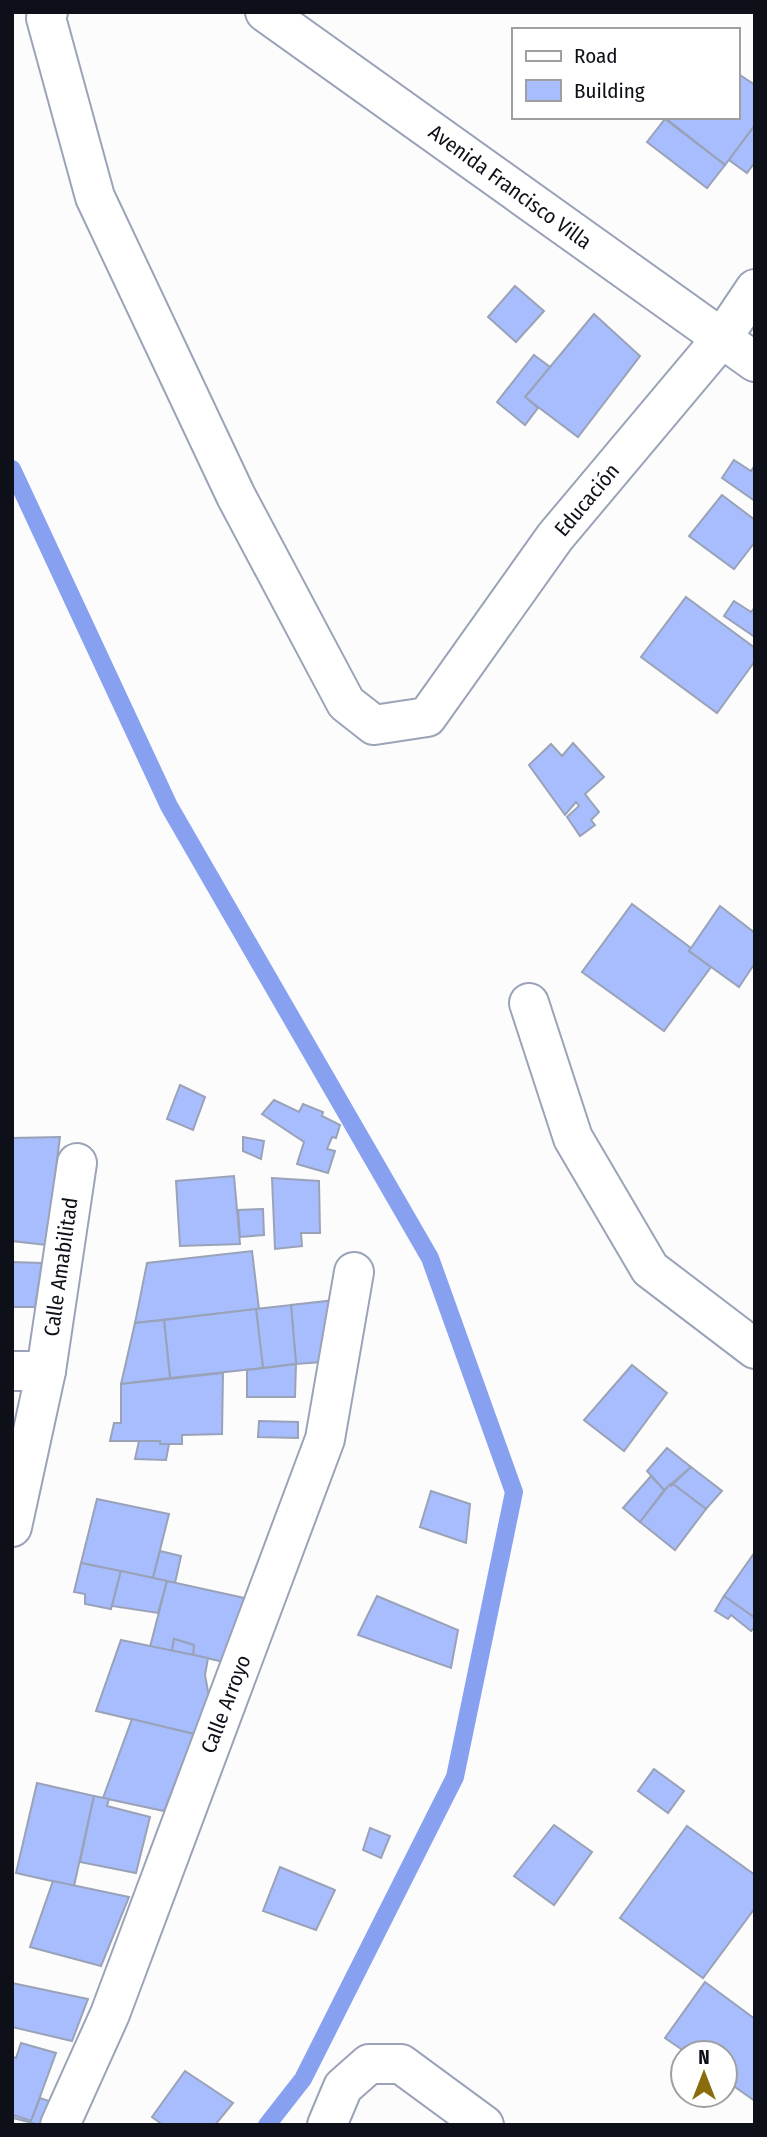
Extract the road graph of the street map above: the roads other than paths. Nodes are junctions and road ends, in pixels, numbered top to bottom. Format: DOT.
graph roads {
  1 [pos="48,12"];
  2 [pos="265,12"];
  3 [pos="755,289"];
  4 [pos="722,338"];
  5 [pos="755,362"];
  6 [pos="529,1003"];
  7 [pos="77,1163"];
  8 [pos="354,1272"];
  9 [pos="755,1349"];
  10 [pos="29,1371"];
  11 [pos="12,1527"];
  12 [pos="333,2114"];
  13 [pos="60,2125"];
  14 [pos="484,2125"];
  1 -- 4 [label="street, Educación"];
  2 -- 4 [label="street, Avenida Francisco Villa"];
  3 -- 4 [label="street, Educación"];
  4 -- 5 [label="street, Avenida Francisco Villa"];
  6 -- 9 [label="street"];
  7 -- 10 [label="street, Calle Amabilitad"];
  8 -- 13 [label="street, Calle Arroyo"];
  10 -- 11 [label="street"];
  12 -- 14 [label="street"];
}
